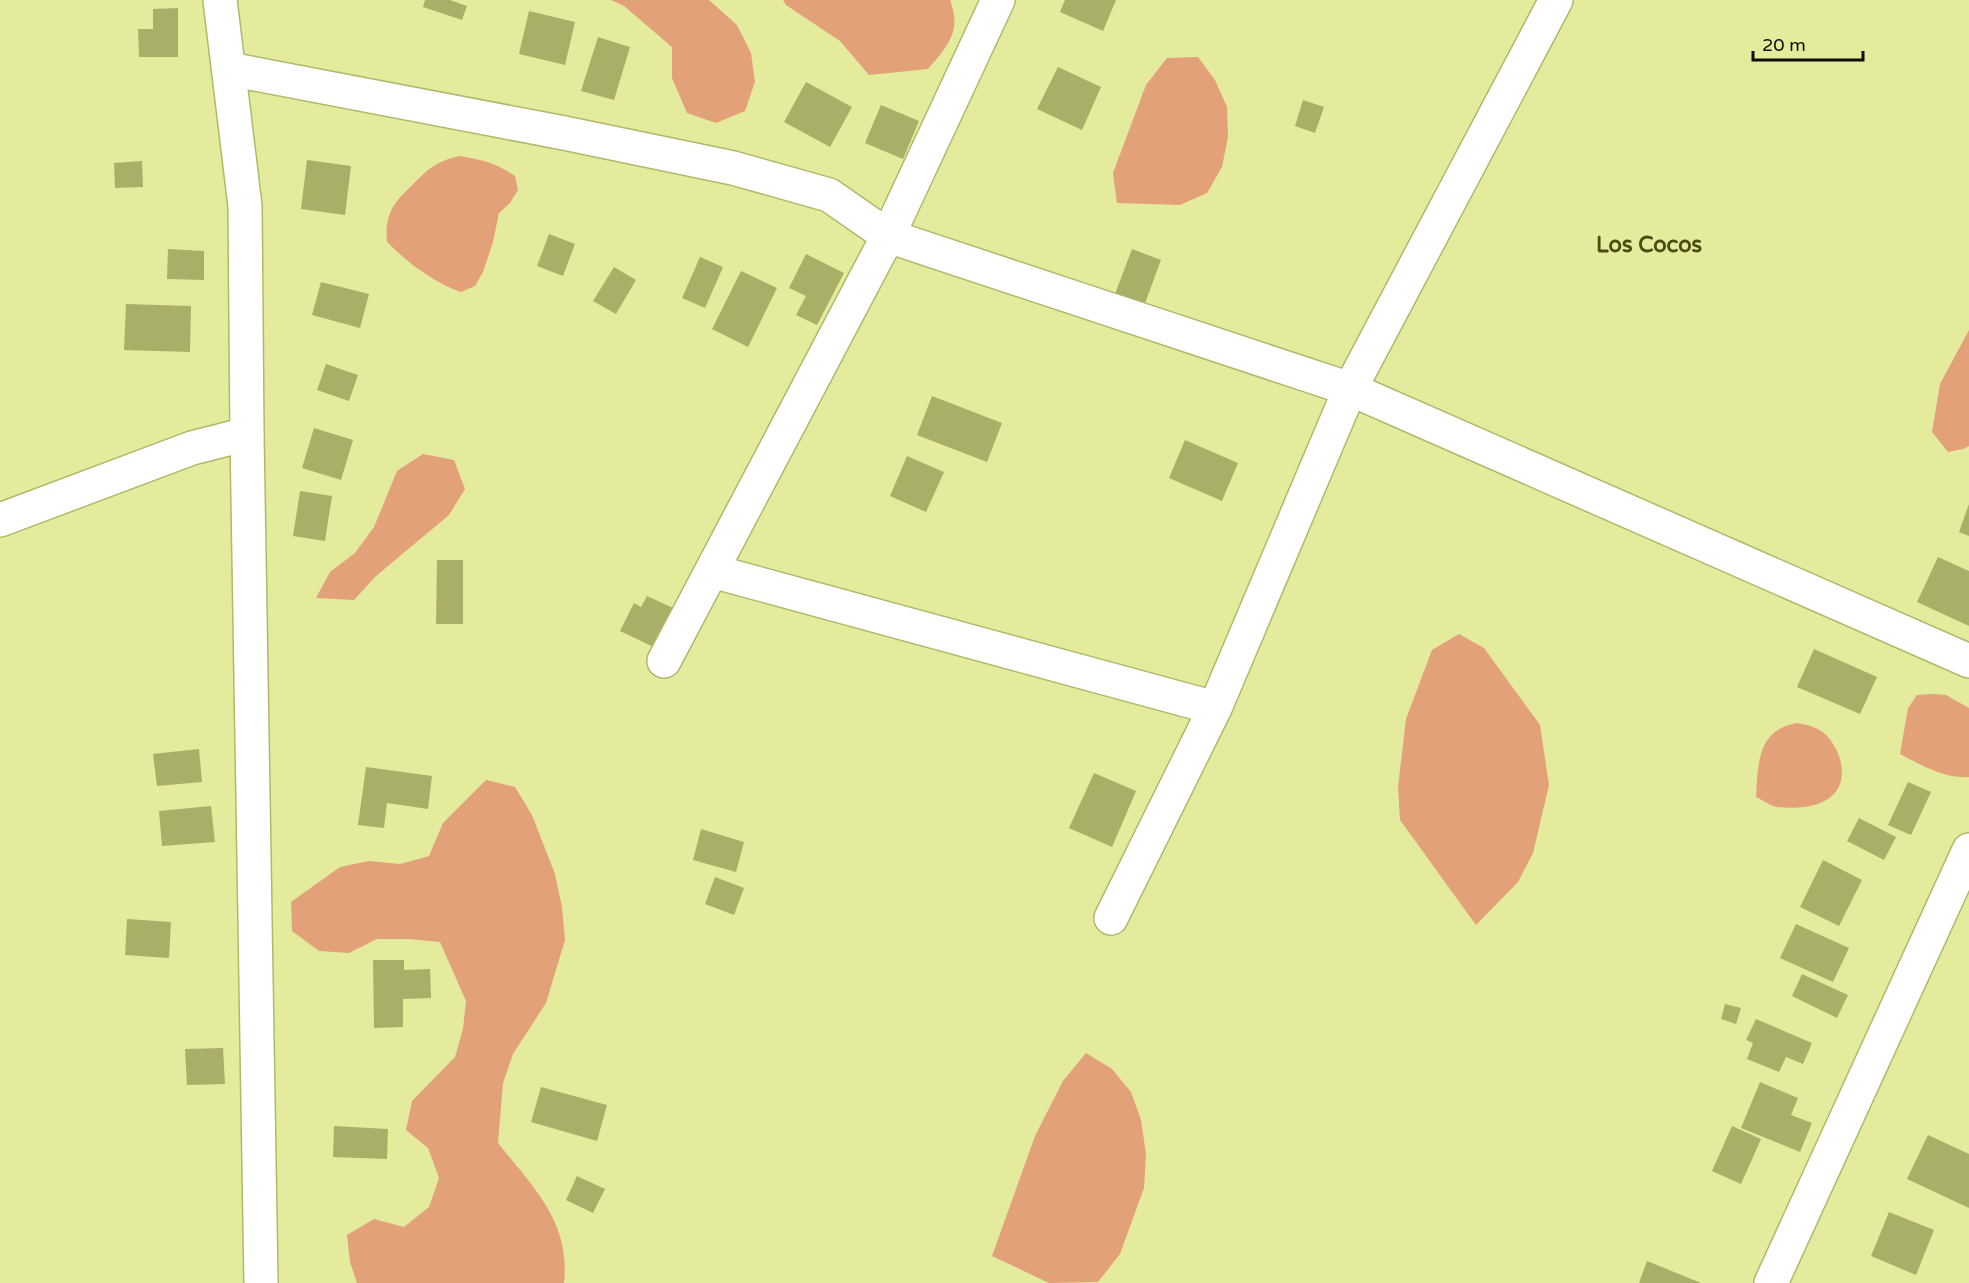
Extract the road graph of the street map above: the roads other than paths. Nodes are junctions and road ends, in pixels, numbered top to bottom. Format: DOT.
graph roads {
  1 [pos="220,0"];
  2 [pos="998,0"];
  3 [pos="1556,0"];
  4 [pos="229,69"];
  5 [pos="888,236"];
  6 [pos="1350,389"];
  7 [pos="247,434"];
  8 [pos="0,520"];
  9 [pos="712,571"];
  10 [pos="664,661"];
  11 [pos="1969,662"];
  12 [pos="1215,708"];
  13 [pos="1969,850"];
  14 [pos="1111,918"];
  15 [pos="261,1283"];
  16 [pos="1771,1283"];
  1 -- 4 [label="street"];
  2 -- 5 [label="street"];
  3 -- 6 [label="street"];
  4 -- 5 [label="street"];
  4 -- 7 [label="street"];
  5 -- 6 [label="street"];
  5 -- 9 [label="street"];
  6 -- 11 [label="street"];
  6 -- 12 [label="street"];
  7 -- 8 [label="street"];
  7 -- 15 [label="street"];
  9 -- 10 [label="street"];
  9 -- 12 [label="street"];
  12 -- 14 [label="street"];
  13 -- 16 [label="street"];
}
